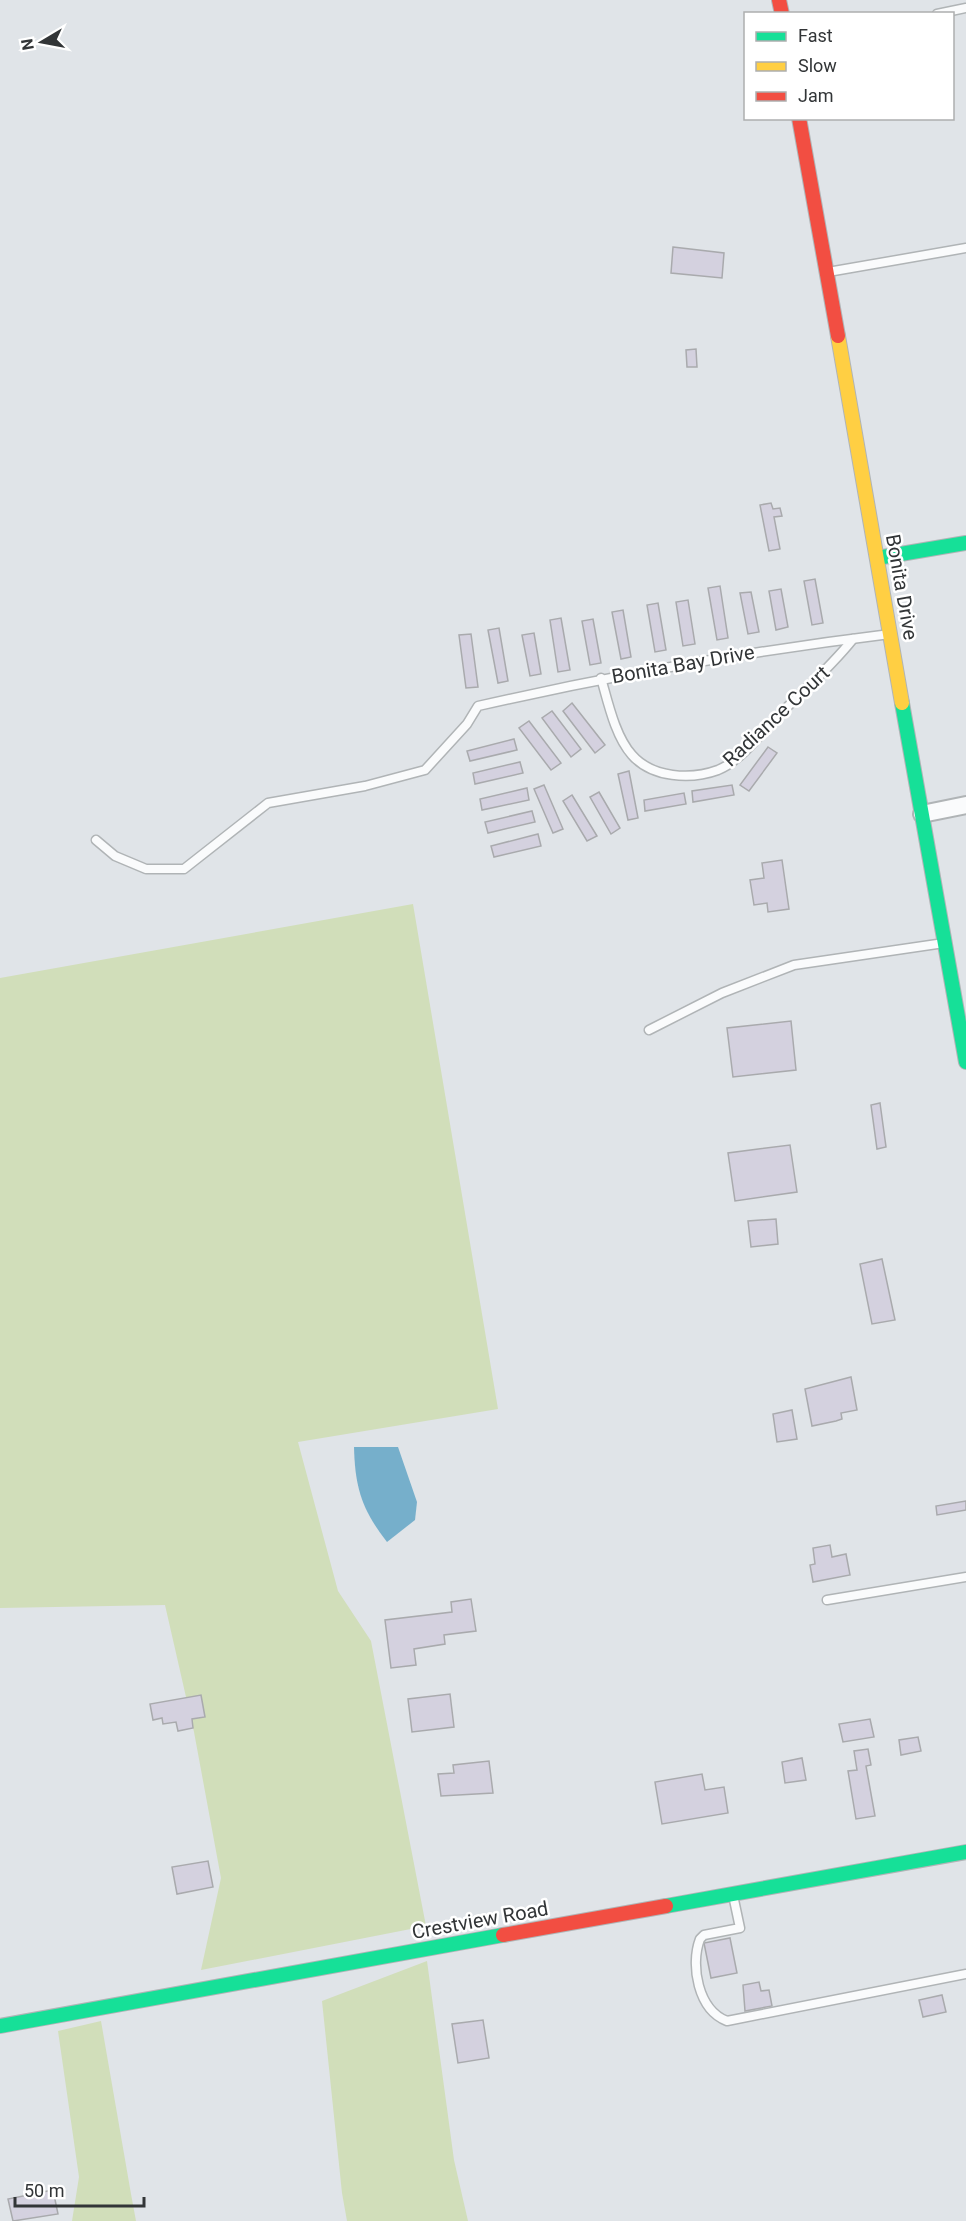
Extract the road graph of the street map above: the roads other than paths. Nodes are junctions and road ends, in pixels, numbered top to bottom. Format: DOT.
graph roads {
  1 [pos="966,8"];
  2 [pos="947,12"];
  3 [pos="799,120"];
  4 [pos="966,248"];
  5 [pos="825,273"];
  6 [pos="966,543"];
  7 [pos="877,558"];
  8 [pos="891,634"];
  9 [pos="853,639"];
  10 [pos="602,678"];
  11 [pos="966,805"];
  12 [pos="922,814"];
  13 [pos="96,840"];
  14 [pos="945,942"];
  15 [pos="649,1030"];
  16 [pos="966,1062"];
  17 [pos="966,1577"];
  18 [pos="827,1600"];
  19 [pos="966,1852"];
  20 [pos="733,1894"];
  21 [pos="966,1974"];
  22 [pos="0,2026"];
  1 -- 2 [label="lane"];
  3 -- 5 [label="street, Bonita Drive"];
  4 -- 5 [label="lane"];
  5 -- 7 [label="street, Bonita Drive"];
  6 -- 7 [label="street"];
  7 -- 8 [label="street, Bonita Drive"];
  8 -- 9 [label="lane, Bonita Bay Drive"];
  8 -- 12 [label="street, Bonita Drive"];
  9 -- 10 [label="lane, Bonita Bay Drive"];
  9 -- 10 [label="lane, Radiance Court"];
  10 -- 13 [label="lane, Bonita Bay Drive"];
  11 -- 12 [label="street"];
  12 -- 14 [label="street, Bonita Drive"];
  14 -- 15 [label="lane"];
  14 -- 16 [label="street, Bonita Drive"];
  17 -- 18 [label="lane"];
  19 -- 20 [label="street, Crestview Road"];
  20 -- 21 [label="lane"];
  20 -- 22 [label="street, Crestview Road"];
}
